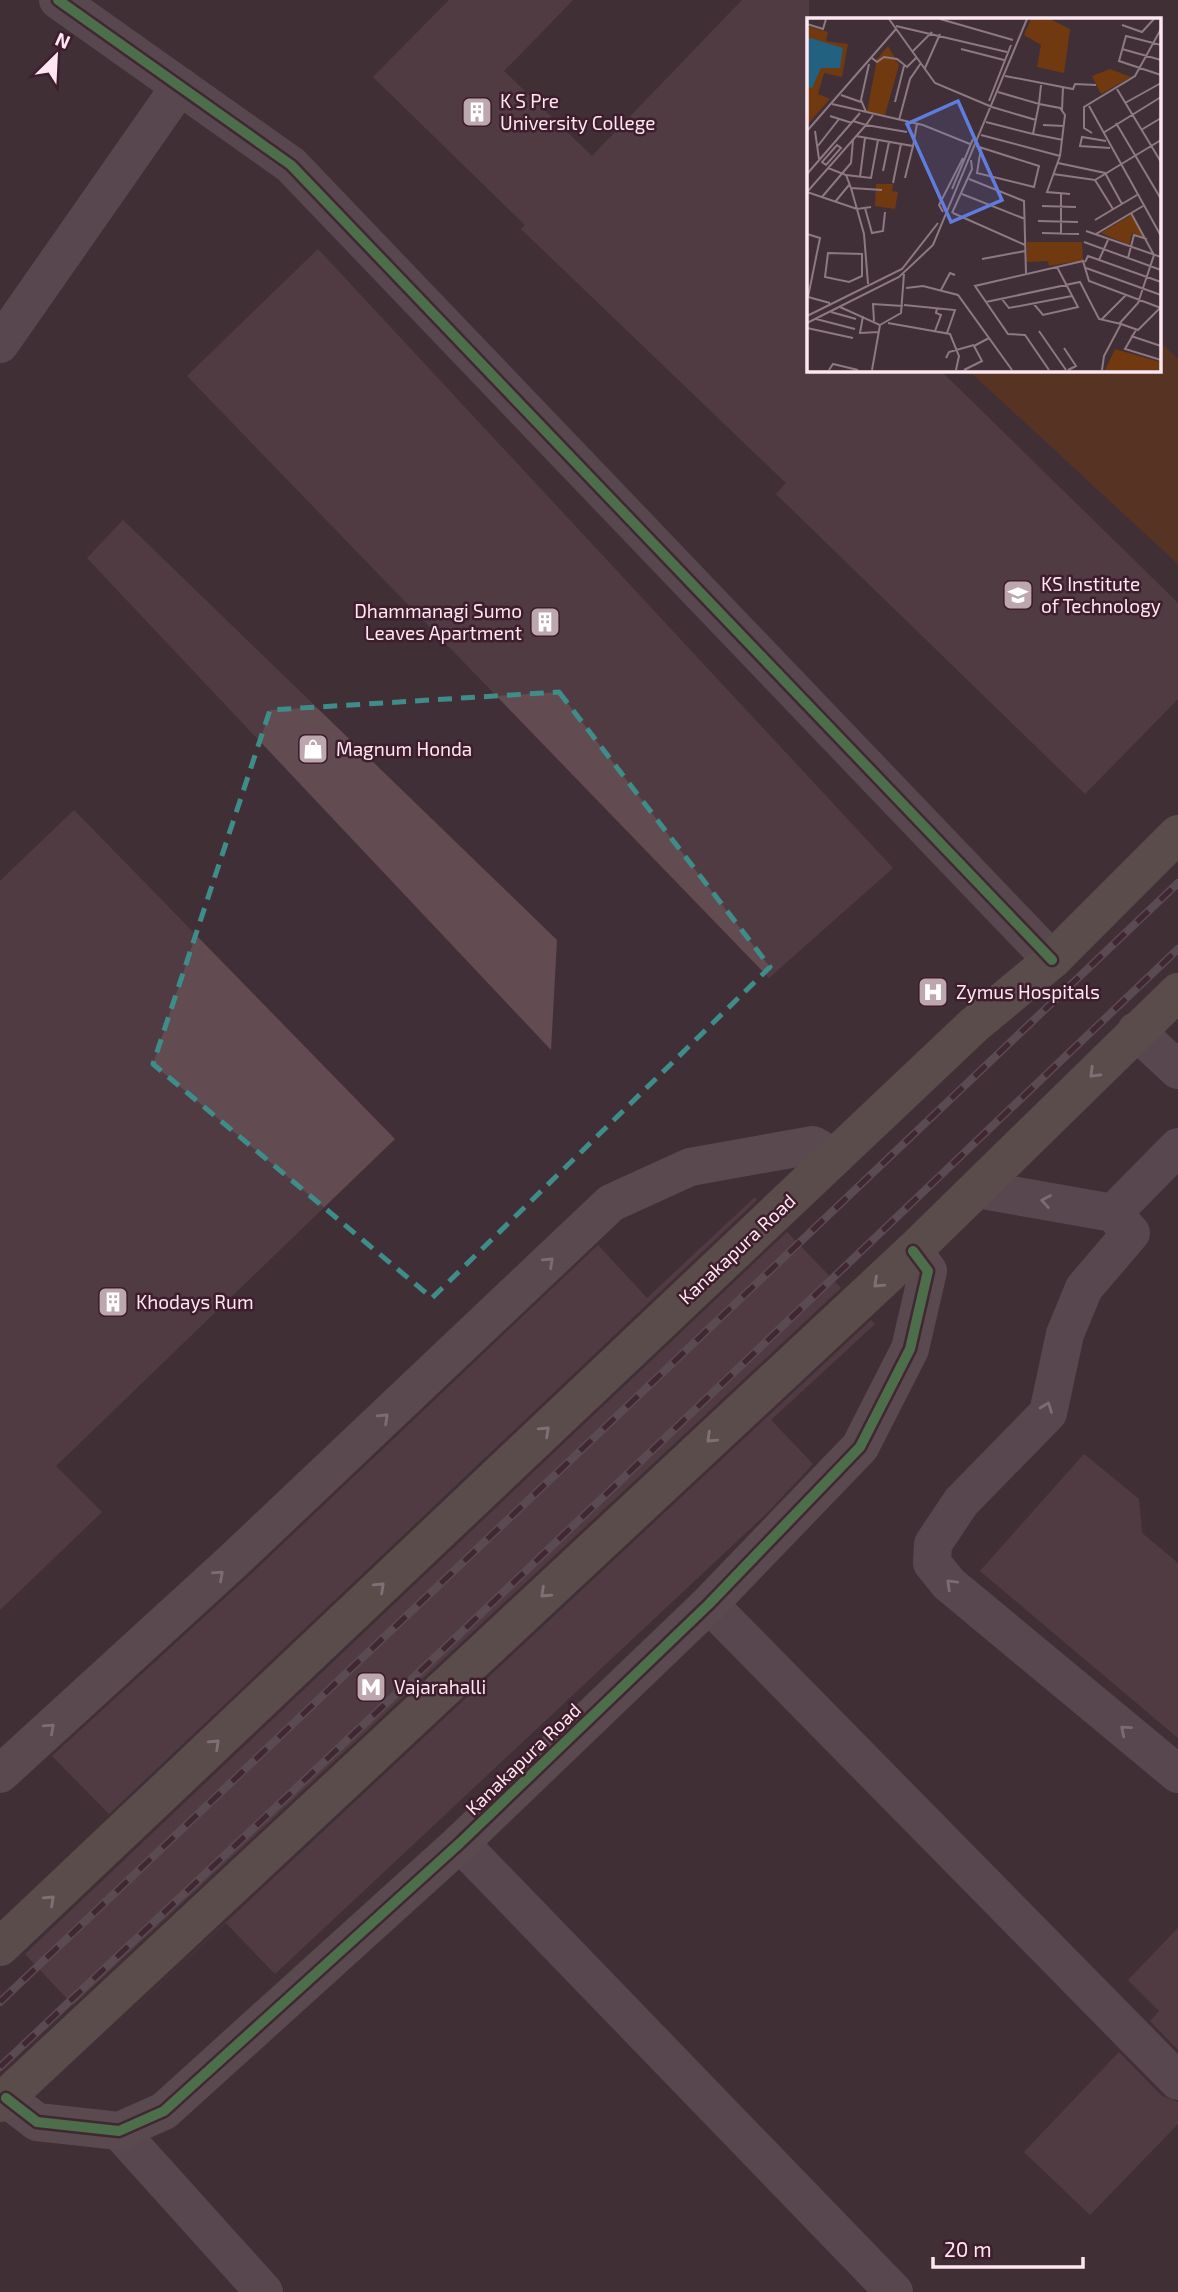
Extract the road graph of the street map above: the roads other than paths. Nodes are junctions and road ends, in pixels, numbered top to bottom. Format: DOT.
graph roads {
  1 [pos="58,0"];
  2 [pos="180,86"];
  3 [pos="0,344"];
  4 [pos="1178,834"];
  5 [pos="1052,960"];
  6 [pos="1178,992"];
  7 [pos="1136,1031"];
  8 [pos="1178,1070"];
  9 [pos="1178,1147"];
  10 [pos="834,1157"];
  11 [pos="977,1189"];
  12 [pos="1113,1213"];
  13 [pos="913,1251"];
  14 [pos="709,1604"];
  15 [pos="0,1774"];
  16 [pos="1178,1774"];
  17 [pos="460,1843"];
  18 [pos="0,1947"];
  19 [pos="1178,2081"];
  20 [pos="3,2100"];
  21 [pos="119,2131"];
  22 [pos="264,2292"];
  23 [pos="894,2292"];
  1 -- 2 [label="street"];
  2 -- 3 [label="street"];
  2 -- 5 [label="street"];
  4 -- 5 [label="highway, Kanakapura Road"];
  5 -- 10 [label="highway, Kanakapura Road"];
  6 -- 7 [label="highway"];
  7 -- 8 [label="street"];
  7 -- 11 [label="highway, one-way"];
  9 -- 12 [label="street"];
  15 -- 10 [label="street, one-way"];
  18 -- 10 [label="highway, Kanakapura Road, one-way"];
  12 -- 11 [label="street, one-way"];
  11 -- 13 [label="highway"];
  16 -- 12 [label="street, one-way"];
  13 -- 14 [label="street, Kanakapura Road"];
  13 -- 20 [label="highway, one-way"];
  14 -- 17 [label="street, Kanakapura Road"];
  14 -- 19 [label="street"];
  17 -- 21 [label="street, Kanakapura Road"];
  17 -- 23 [label="street"];
  20 -- 21 [label="street"];
  21 -- 22 [label="street"];
}
